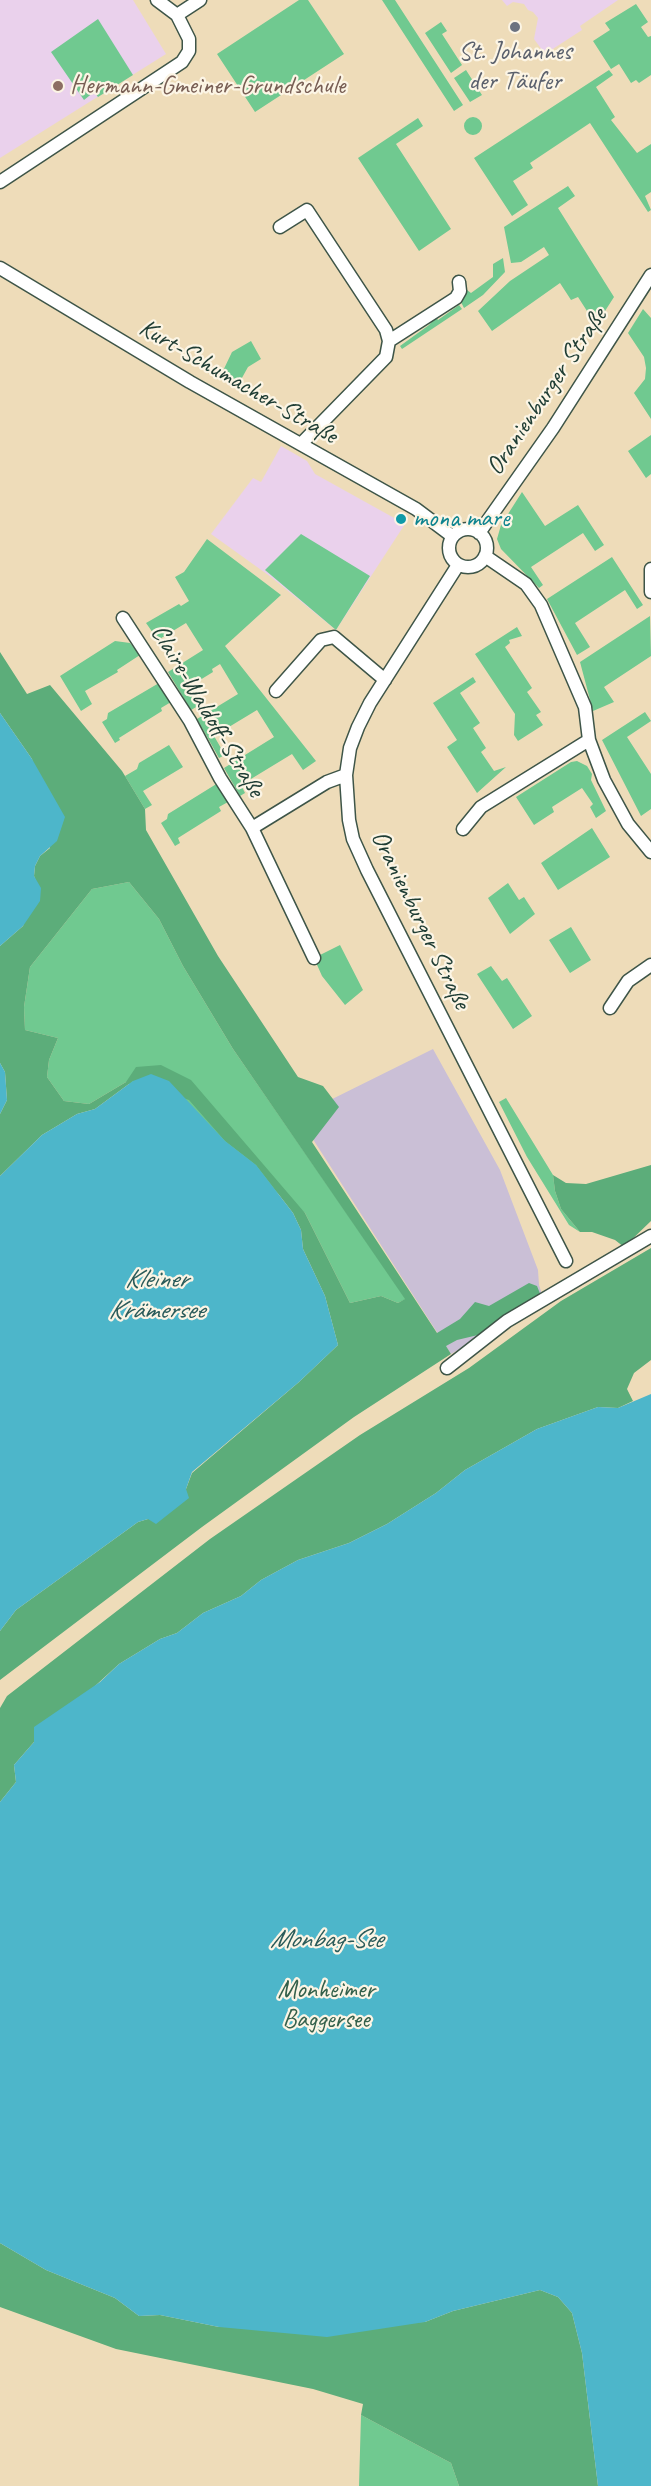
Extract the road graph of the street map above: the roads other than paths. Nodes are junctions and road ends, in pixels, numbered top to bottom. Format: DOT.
graph roads {
  1 [pos="157,0"];
  2 [pos="200,0"];
  3 [pos="177,15"];
  4 [pos="0,182"];
  5 [pos="280,228"];
  6 [pos="0,268"];
  7 [pos="651,275"];
  8 [pos="459,282"];
  9 [pos="390,340"];
  10 [pos="301,444"];
  11 [pos="479,532"];
  12 [pos="452,536"];
  13 [pos="485,556"];
  14 [pos="458,565"];
  15 [pos="651,569"];
  16 [pos="651,592"];
  17 [pos="123,618"];
  18 [pos="385,680"];
  19 [pos="276,691"];
  20 [pos="589,740"];
  21 [pos="346,775"];
  22 [pos="252,828"];
  23 [pos="464,829"];
  24 [pos="651,852"];
  25 [pos="314,958"];
  26 [pos="651,965"];
  27 [pos="610,1008"];
  28 [pos="651,1236"];
  29 [pos="566,1261"];
  30 [pos="447,1368"];
  1 -- 3 [label="street"];
  2 -- 3 [label="street"];
  3 -- 4 [label="street"];
  5 -- 9 [label="street"];
  6 -- 10 [label="street, Kurt-Schumacher-Straße"];
  7 -- 11 [label="street, Oranienburger Straße"];
  8 -- 9 [label="street"];
  9 -- 10 [label="street"];
  10 -- 12 [label="street, Kurt-Schumacher-Straße"];
  11 -- 12 [label="street"];
  11 -- 13 [label="street"];
  12 -- 14 [label="street"];
  13 -- 14 [label="street"];
  13 -- 20 [label="street"];
  14 -- 18 [label="street, Oranienburger Straße"];
  15 -- 16 [label="street"];
  17 -- 22 [label="street, Claire-Waldoff-Straße"];
  18 -- 19 [label="street"];
  18 -- 21 [label="street, Oranienburger Straße"];
  20 -- 23 [label="street"];
  20 -- 24 [label="street"];
  21 -- 22 [label="street, Claire-Waldoff-Straße"];
  21 -- 29 [label="street, Oranienburger Straße"];
  22 -- 25 [label="street, Claire-Waldoff-Straße"];
  26 -- 27 [label="street"];
  28 -- 30 [label="street"];
}
